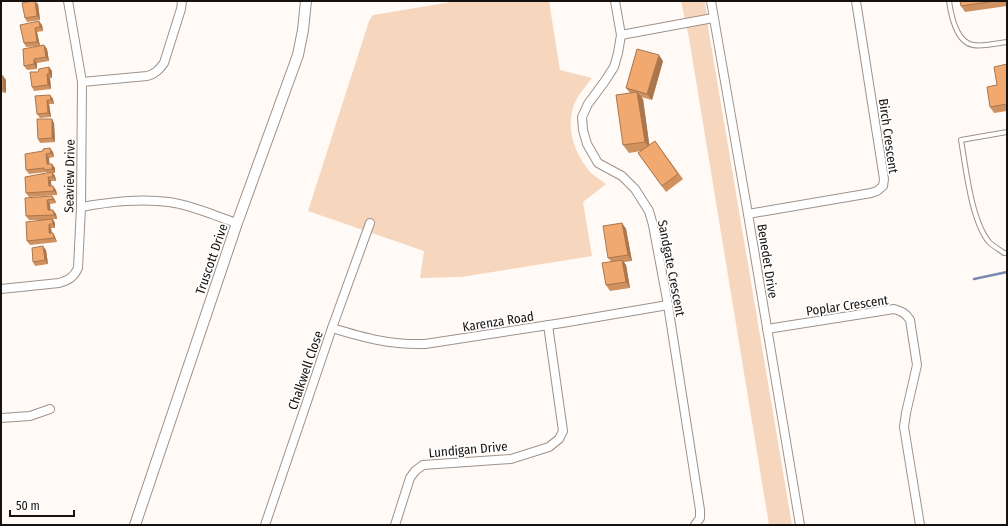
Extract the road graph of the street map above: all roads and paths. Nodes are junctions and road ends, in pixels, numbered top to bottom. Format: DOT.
graph roads {
  1 [pos="68,1"];
  2 [pos="182,1"];
  3 [pos="306,1"];
  4 [pos="615,1"];
  5 [pos="711,1"];
  6 [pos="856,1"];
  7 [pos="948,1"];
  8 [pos="713,18"];
  9 [pos="621,35"];
  10 [pos="1007,42"];
  11 [pos="82,82"];
  12 [pos="1007,132"];
  13 [pos="81,207"];
  14 [pos="748,214"];
  15 [pos="237,223"];
  16 [pos="370,223"];
  17 [pos="1007,253"];
  18 [pos="1,289"];
  19 [pos="668,305"];
  20 [pos="548,325"];
  21 [pos="332,328"];
  22 [pos="767,329"];
  23 [pos="50,408"];
  24 [pos="1,418"];
  25 [pos="134,525"];
  26 [pos="265,525"];
  27 [pos="395,525"];
  28 [pos="695,525"];
  29 [pos="800,525"];
  30 [pos="920,525"];
  1 -- 11 [label="street, Seaview Drive"];
  2 -- 11 [label="street"];
  3 -- 15 [label="street, Truscott Drive"];
  4 -- 9 [label="street, Sandgate Crescent"];
  5 -- 8 [label="street, Benedet Drive"];
  6 -- 14 [label="street, Birch Crescent"];
  7 -- 10 [label="lane"];
  8 -- 9 [label="street"];
  8 -- 14 [label="street, Benedet Drive"];
  9 -- 19 [label="street, Sandgate Crescent"];
  11 -- 13 [label="street, Seaview Drive"];
  12 -- 17 [label="lane"];
  13 -- 15 [label="street"];
  13 -- 18 [label="street, Seaview Drive"];
  14 -- 22 [label="street, Benedet Drive"];
  15 -- 25 [label="street, Truscott Drive"];
  16 -- 21 [label="street, Chalkwell Close"];
  19 -- 20 [label="street, Karenza Road"];
  19 -- 28 [label="street, Sandgate Crescent"];
  20 -- 21 [label="street, Karenza Road"];
  20 -- 27 [label="street, Lundigan Drive"];
  21 -- 26 [label="street, Chalkwell Close"];
  22 -- 29 [label="street, Benedet Drive"];
  22 -- 30 [label="street, Poplar Crescent"];
  23 -- 24 [label="street"];
}
